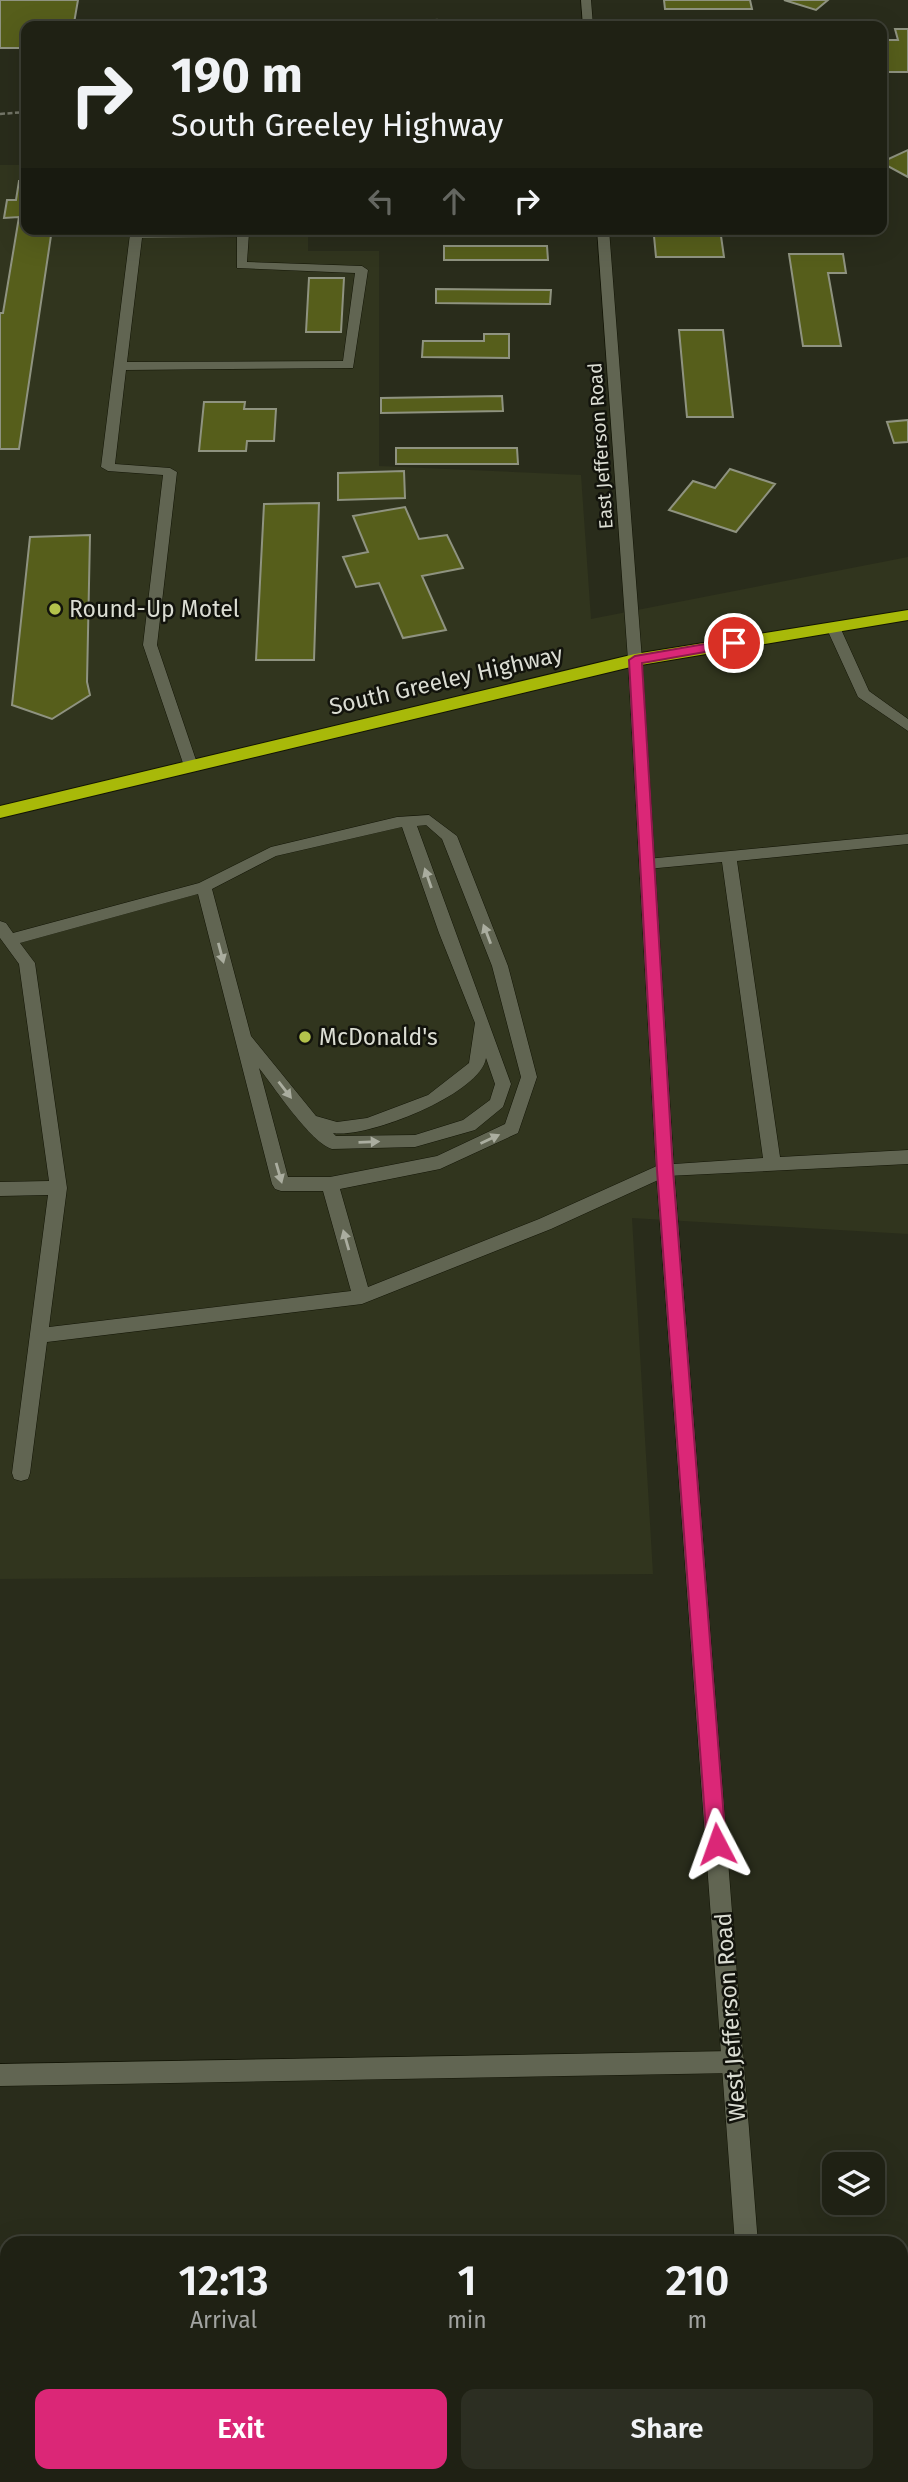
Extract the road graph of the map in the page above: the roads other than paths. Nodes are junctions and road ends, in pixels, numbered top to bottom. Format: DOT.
graph roads {
  1 [pos="586,0"];
  2 [pos="588,21"];
  3 [pos="136,235"];
  4 [pos="243,235"];
  5 [pos="603,235"];
  6 [pos="120,366"];
  7 [pos="908,615"];
  8 [pos="833,627"];
  9 [pos="635,660"];
  10 [pos="908,726"];
  11 [pos="191,766"];
  12 [pos="0,812"];
  13 [pos="408,821"];
  14 [pos="908,839"];
  15 [pos="729,855"];
  16 [pos="648,864"];
  17 [pos="204,887"];
  18 [pos="5,934"];
  19 [pos="483,1023"];
  20 [pos="243,1036"];
  21 [pos="310,1121"];
  22 [pos="908,1157"];
  23 [pos="772,1164"];
  24 [pos="665,1170"];
  25 [pos="330,1184"];
  26 [pos="58,1188"];
  27 [pos="0,1189"];
  28 [pos="362,1297"];
  29 [pos="39,1336"];
  30 [pos="21,1473"];
  31 [pos="734,2063"];
  32 [pos="0,2075"];
  33 [pos="746,2236"];
  1 -- 2 [label="street"];
  3 -- 6 [label="street"];
  4 -- 6 [label="street"];
  5 -- 9 [label="street, East Jefferson Road"];
  6 -- 11 [label="street"];
  7 -- 8 [label="highway, South Greeley Highway"];
  8 -- 9 [label="highway, South Greeley Highway"];
  8 -- 10 [label="street"];
  9 -- 11 [label="highway, South Greeley Highway"];
  9 -- 16 [label="street, West Jefferson Road"];
  11 -- 12 [label="highway, South Greeley Highway"];
  13 -- 17 [label="street"];
  19 -- 13 [label="street, one-way"];
  25 -- 13 [label="street, one-way"];
  14 -- 15 [label="street"];
  15 -- 16 [label="street"];
  15 -- 23 [label="street"];
  16 -- 24 [label="street, West Jefferson Road"];
  17 -- 18 [label="street"];
  17 -- 20 [label="street, one-way"];
  18 -- 26 [label="street"];
  19 -- 21 [label="street"];
  21 -- 19 [label="street, one-way"];
  20 -- 21 [label="street, one-way"];
  20 -- 25 [label="street, one-way"];
  22 -- 23 [label="street"];
  23 -- 24 [label="street"];
  24 -- 28 [label="street"];
  24 -- 31 [label="street, West Jefferson Road"];
  28 -- 25 [label="street, one-way"];
  26 -- 27 [label="street"];
  26 -- 29 [label="street"];
  28 -- 29 [label="street"];
  29 -- 30 [label="street"];
  31 -- 32 [label="street"];
  31 -- 33 [label="street, West Jefferson Road"];
}
